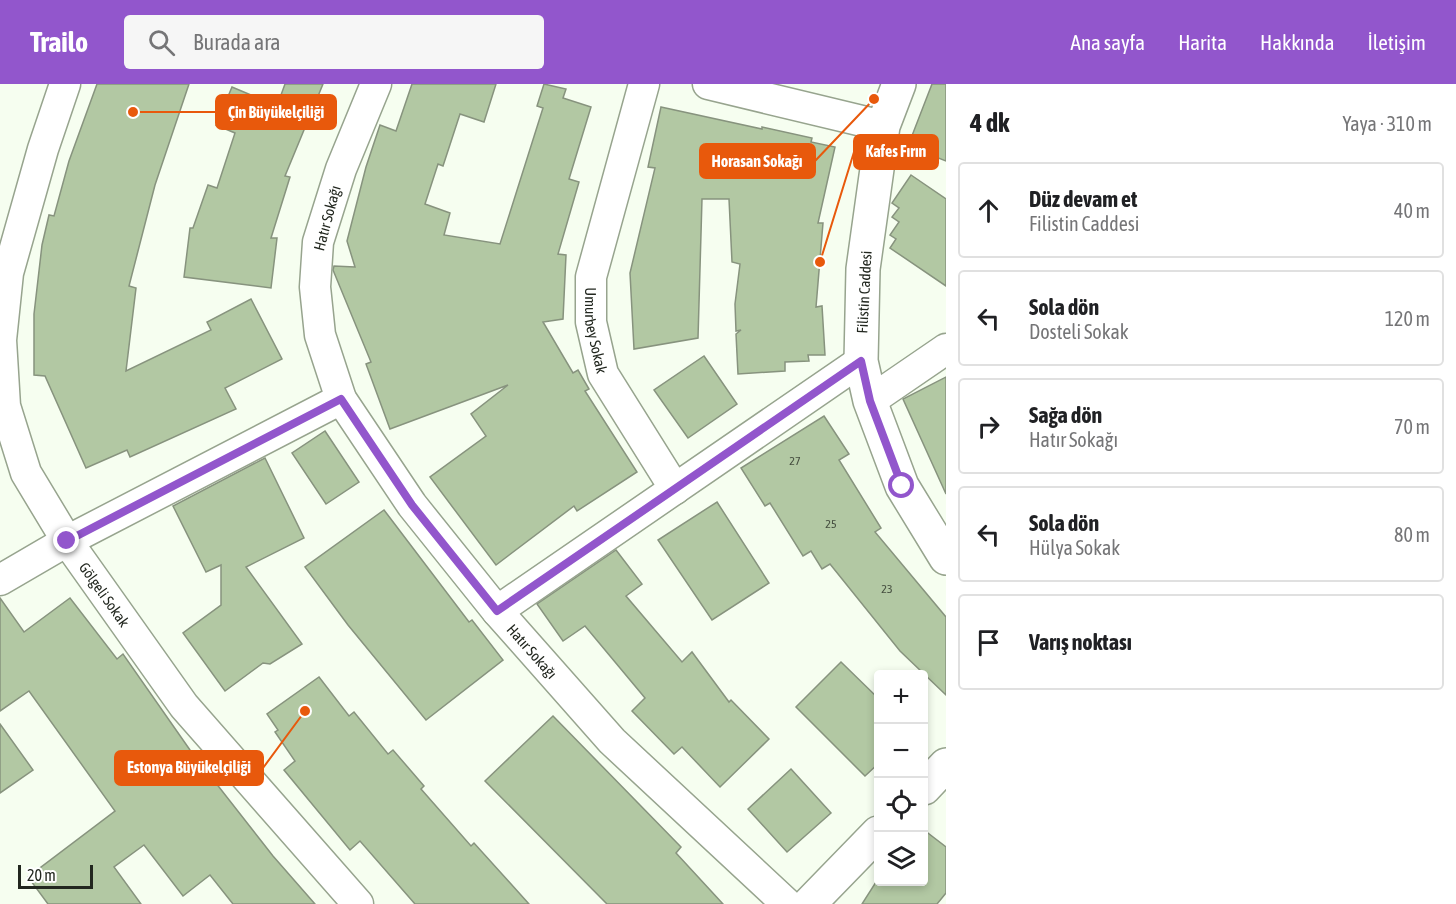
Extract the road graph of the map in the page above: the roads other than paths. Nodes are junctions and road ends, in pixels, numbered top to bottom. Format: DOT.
graph roads {
  1 [pos="65,84"];
  2 [pos="376,84"];
  3 [pos="644,84"];
  4 [pos="708,84"];
  5 [pos="899,84"];
  6 [pos="883,126"];
  7 [pos="946,349"];
  8 [pos="861,361"];
  9 [pos="341,399"];
  10 [pos="870,401"];
  11 [pos="675,489"];
  12 [pos="67,541"];
  13 [pos="946,558"];
  14 [pos="0,580"];
  15 [pos="497,611"];
  16 [pos="946,765"];
  17 [pos="928,784"];
  18 [pos="874,838"];
  19 [pos="358,904"];
  20 [pos="787,904"];
  21 [pos="809,904"];
  1 -- 12 [label="street, Gölgeli Sokak"];
  2 -- 9 [label="street, Hatır Sokağı"];
  3 -- 11 [label="street, Umurbey Sokak"];
  4 -- 6 [label="street"];
  5 -- 6 [label="street, Filistin Caddesi"];
  6 -- 8 [label="street, Filistin Caddesi"];
  7 -- 10 [label="street"];
  8 -- 10 [label="street, Filistin Caddesi"];
  8 -- 11 [label="street"];
  9 -- 12 [label="street"];
  9 -- 15 [label="street, Hatır Sokağı"];
  10 -- 13 [label="street, Filistin Caddesi"];
  11 -- 15 [label="street"];
  12 -- 14 [label="street"];
  12 -- 19 [label="street, Gölgeli Sokak"];
  15 -- 20 [label="street, Hatır Sokağı"];
  16 -- 17 [label="street"];
  18 -- 21 [label="street"];
}
